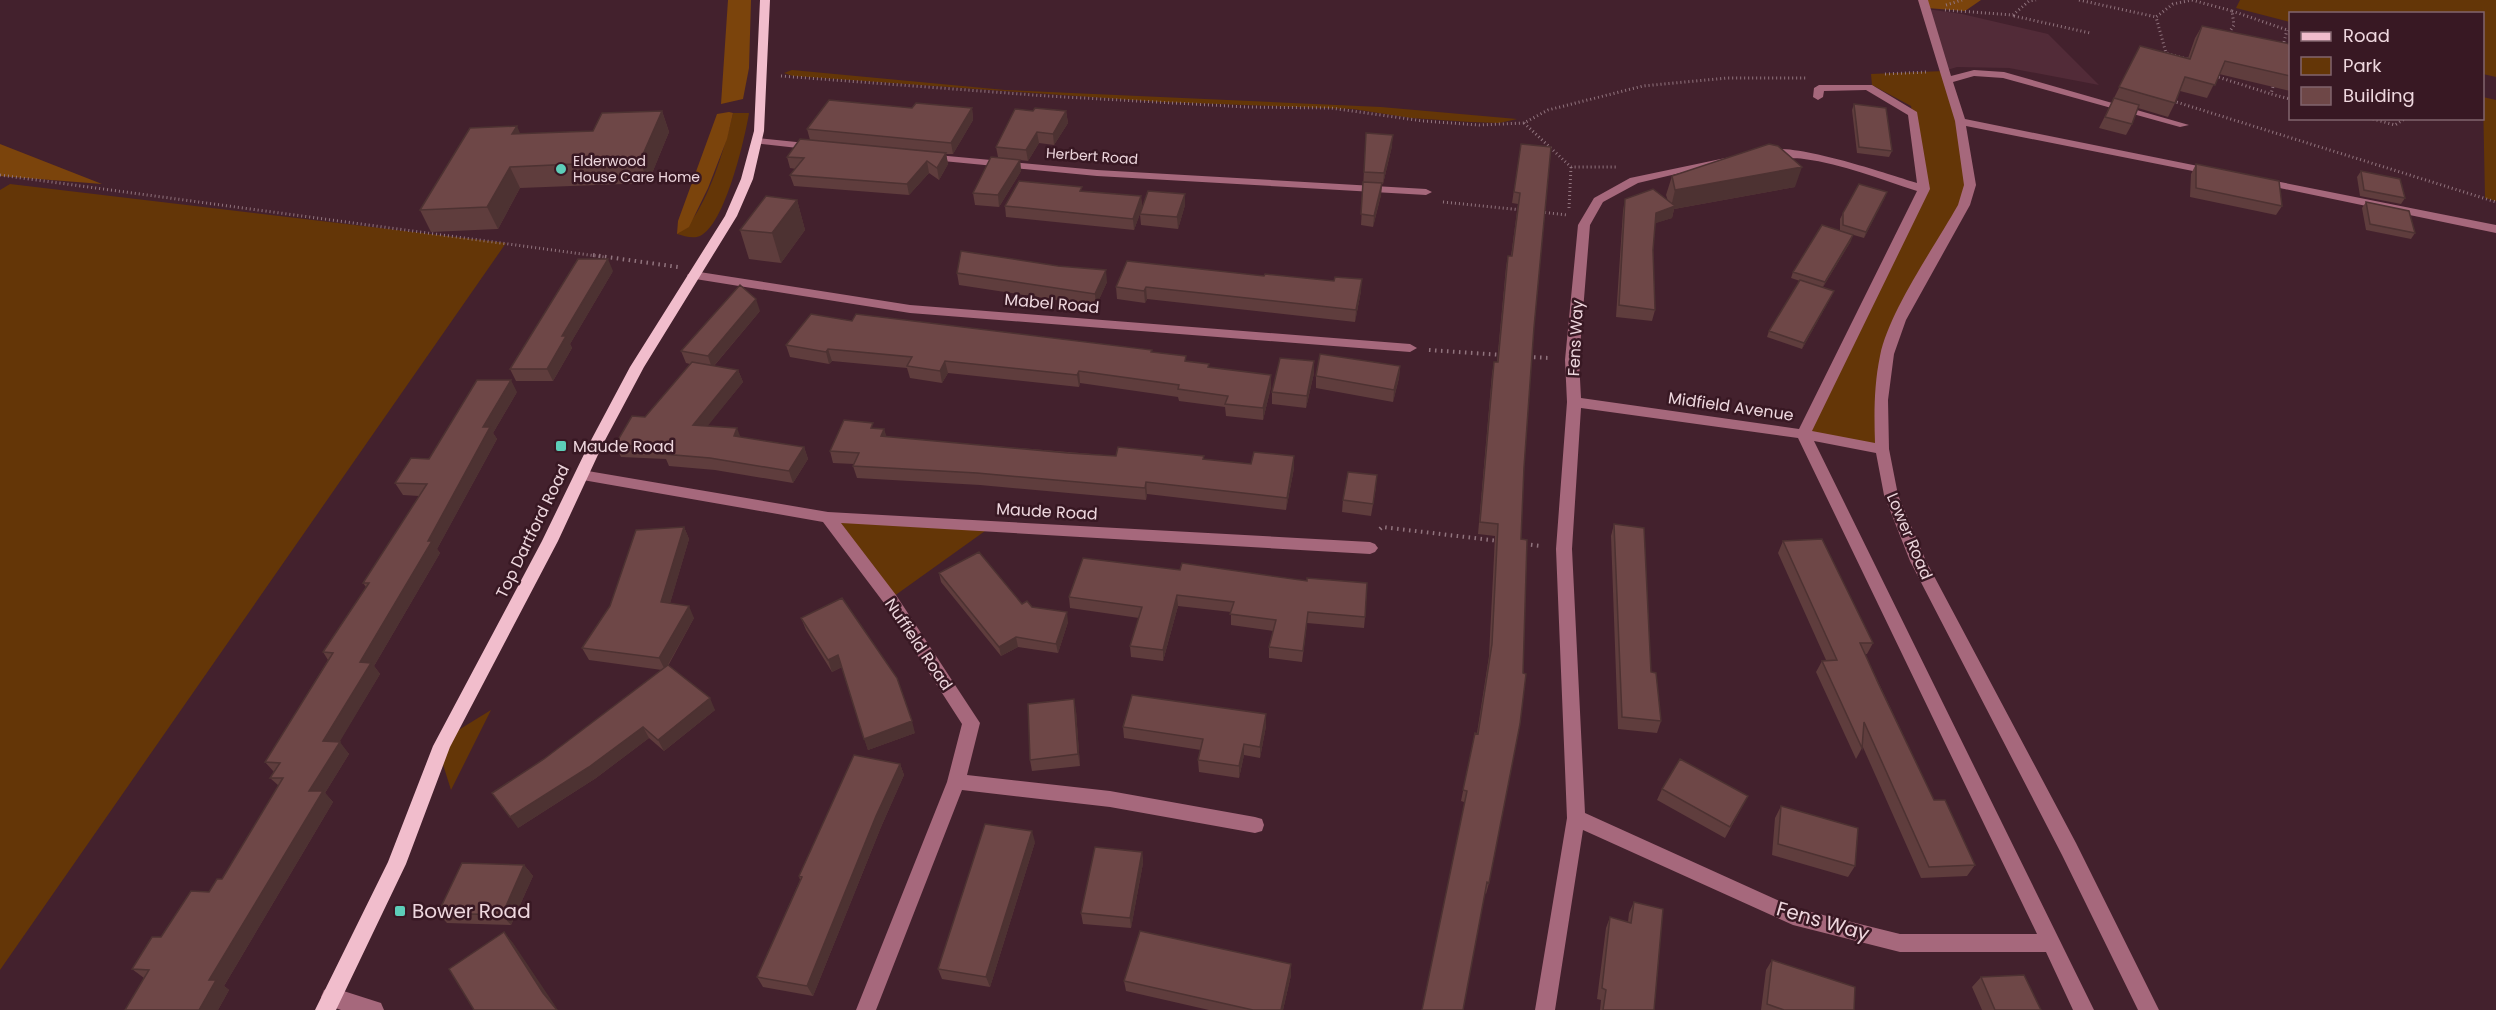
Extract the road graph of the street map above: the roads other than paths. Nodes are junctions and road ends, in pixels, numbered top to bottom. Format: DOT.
graph roads {
  1 [pos="765,0"];
  2 [pos="1925,4"];
  3 [pos="1947,80"];
  4 [pos="1818,97"];
  5 [pos="1960,121"];
  6 [pos="2184,125"];
  7 [pos="757,141"];
  8 [pos="828,148"];
  9 [pos="910,155"];
  10 [pos="1924,189"];
  11 [pos="1426,192"];
  12 [pos="2496,229"];
  13 [pos="695,272"];
  14 [pos="1417,349"];
  15 [pos="1574,402"];
  16 [pos="1803,434"];
  17 [pos="1882,449"];
  18 [pos="582,475"];
  19 [pos="828,518"];
  20 [pos="1370,548"];
  21 [pos="956,782"];
  22 [pos="1576,818"];
  23 [pos="1256,825"];
  24 [pos="2052,944"];
  25 [pos="328,1004"];
  26 [pos="374,1010"];
  27 [pos="866,1010"];
  28 [pos="1545,1010"];
  29 [pos="2085,1010"];
  30 [pos="2149,1010"];
  1 -- 7 [label="main road, Top Dartford Road"];
  2 -- 3 [label="street, Lower Road"];
  3 -- 5 [label="street, Lower Road"];
  3 -- 6 [label="street"];
  4 -- 10 [label="street"];
  5 -- 12 [label="street"];
  5 -- 17 [label="street, Lower Road"];
  7 -- 8 [label="street"];
  7 -- 13 [label="main road, Top Dartford Road"];
  9 -- 11 [label="street, Herbert Road"];
  10 -- 15 [label="street, Fens Way"];
  10 -- 16 [label="street"];
  13 -- 14 [label="street, Mabel Road"];
  13 -- 18 [label="main road, Top Dartford Road"];
  15 -- 16 [label="street, Midfield Avenue"];
  15 -- 22 [label="street, Fens Way"];
  16 -- 17 [label="street, Midfield Avenue"];
  16 -- 24 [label="street"];
  17 -- 30 [label="street, Lower Road"];
  18 -- 19 [label="street, Maude Road"];
  18 -- 25 [label="main road, Top Dartford Road"];
  19 -- 20 [label="street, Maude Road"];
  19 -- 21 [label="street, Nuffield Road"];
  21 -- 23 [label="street"];
  21 -- 27 [label="street, Nuffield Road"];
  22 -- 24 [label="street, Fens Way"];
  22 -- 28 [label="street, Fens Way"];
  24 -- 29 [label="street"];
  25 -- 26 [label="street"];
}
